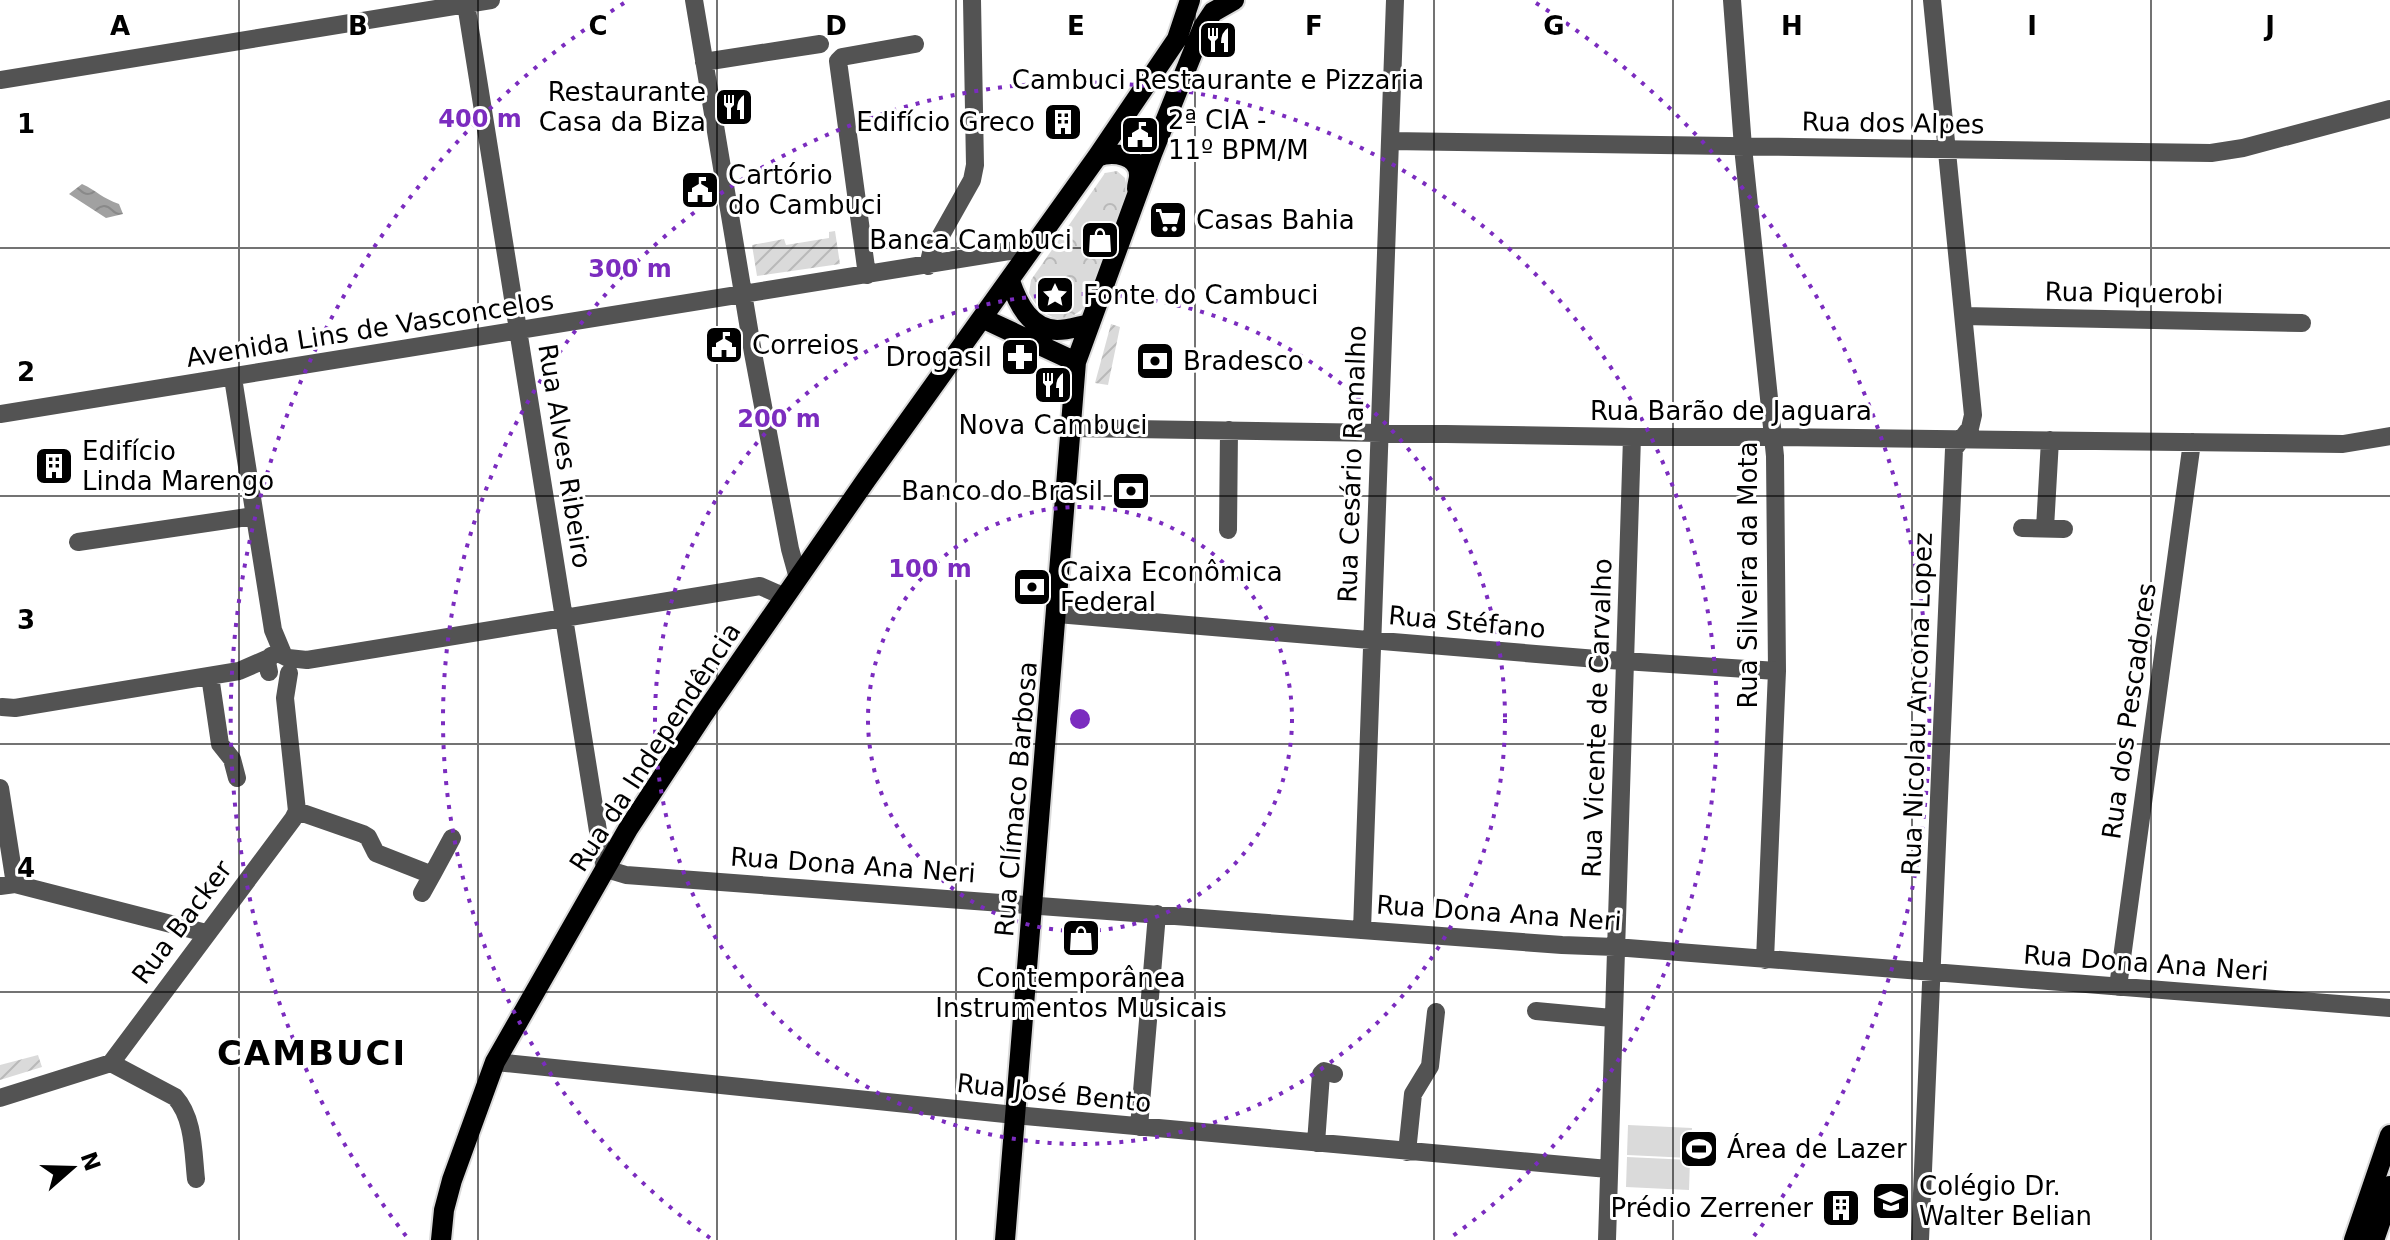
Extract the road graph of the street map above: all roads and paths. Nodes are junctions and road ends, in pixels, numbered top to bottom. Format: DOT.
graph roads {
  1 [pos="491,0"];
  2 [pos="694,0"];
  3 [pos="972,0"];
  4 [pos="1234,0"];
  5 [pos="1395,0"];
  6 [pos="1732,0"];
  7 [pos="1932,0"];
  8 [pos="466,4"];
  9 [pos="1193,14"];
  10 [pos="820,44"];
  11 [pos="915,44"];
  12 [pos="704,62"];
  13 [pos="0,80"];
  14 [pos="2390,109"];
  15 [pos="1390,141"];
  16 [pos="1743,147"];
  17 [pos="1948,150"];
  18 [pos="1097,157"];
  19 [pos="1138,194"];
  20 [pos="1034,247"];
  21 [pos="986,257"];
  22 [pos="928,266"];
  23 [pos="867,275"];
  24 [pos="1010,281"];
  25 [pos="743,295"];
  26 [pos="1964,316"];
  27 [pos="984,319"];
  28 [pos="2302,323"];
  29 [pos="1090,324"];
  30 [pos="518,330"];
  31 [pos="1076,362"];
  32 [pos="233,378"];
  33 [pos="0,414"];
  34 [pos="1071,428"];
  35 [pos="1229,430"];
  36 [pos="1380,432"];
  37 [pos="2390,436"];
  38 [pos="1632,437"];
  39 [pos="1774,437"];
  40 [pos="1961,440"];
  41 [pos="2050,440"];
  42 [pos="2192,442"];
  43 [pos="254,516"];
  44 [pos="2022,528"];
  45 [pos="1228,530"];
  46 [pos="78,542"];
  47 [pos="798,578"];
  48 [pos="785,597"];
  49 [pos="1057,614"];
  50 [pos="564,618"];
  51 [pos="1372,640"];
  52 [pos="1625,661"];
  53 [pos="282,664"];
  54 [pos="1777,671"];
  55 [pos="210,676"];
  56 [pos="3,711"];
  57 [pos="237,778"];
  58 [pos="0,788"];
  59 [pos="297,811"];
  60 [pos="452,838"];
  61 [pos="606,869"];
  62 [pos="432,875"];
  63 [pos="7,885"];
  64 [pos="422,893"];
  65 [pos="1034,904"];
  66 [pos="1157,914"];
  67 [pos="1362,930"];
  68 [pos="206,933"];
  69 [pos="1615,947"];
  70 [pos="1765,960"];
  71 [pos="1931,972"];
  72 [pos="2118,987"];
  73 [pos="2390,1008"];
  74 [pos="1536,1011"];
  75 [pos="1436,1012"];
  76 [pos="1612,1018"];
  77 [pos="495,1062"];
  78 [pos="111,1063"];
  79 [pos="1334,1074"];
  80 [pos="0,1098"];
  81 [pos="1015,1115"];
  82 [pos="1139,1127"];
  83 [pos="2390,1135"];
  84 [pos="1316,1143"];
  85 [pos="1407,1152"];
  86 [pos="1608,1169"];
  87 [pos="196,1179"];
  88 [pos="2390,1188"];
  89 [pos="441,1240"];
  90 [pos="1005,1240"];
  91 [pos="1607,1240"];
  92 [pos="1920,1240"];
  93 [pos="2354,1240"];
  94 [pos="2372,1240"];
  1 -- 8 [label="street"];
  2 -- 12 [label="street"];
  3 -- 22 [label="street"];
  4 -- 9 [label="main road"];
  5 -- 15 [label="street, Rua Cesário Ramalho"];
  6 -- 16 [label="street, Rua Silveira da Mota"];
  7 -- 17 [label="street, Rua Nicolau Ancona Lopez"];
  8 -- 13 [label="street"];
  8 -- 30 [label="street, Rua Alves Ribeiro"];
  9 -- 18 [label="main road, Rua da Independência"];
  9 -- 19 [label="main road, Rua Clímaco Barbosa"];
  10 -- 12 [label="street"];
  11 -- 23 [label="street"];
  12 -- 25 [label="street"];
  14 -- 17 [label="street, Rua dos Alpes"];
  15 -- 16 [label="street, Rua dos Alpes"];
  15 -- 36 [label="street, Rua Cesário Ramalho"];
  16 -- 17 [label="street, Rua dos Alpes"];
  16 -- 39 [label="street, Rua Silveira da Mota"];
  17 -- 26 [label="street, Rua Nicolau Ancona Lopez"];
  18 -- 19 [label="main road"];
  18 -- 20 [label="main road, Rua da Independência"];
  19 -- 29 [label="main road, Rua Clímaco Barbosa"];
  20 -- 21 [label="street, Avenida Lins de Vasconcelos"];
  20 -- 24 [label="main road, Rua da Independência"];
  21 -- 22 [label="street, Avenida Lins de Vasconcelos"];
  21 -- 24 [label="street"];
  22 -- 23 [label="street, Avenida Lins de Vasconcelos"];
  23 -- 25 [label="street, Avenida Lins de Vasconcelos"];
  24 -- 27 [label="main road, Rua da Independência"];
  24 -- 29 [label="main road"];
  25 -- 30 [label="street, Avenida Lins de Vasconcelos"];
  25 -- 47 [label="street"];
  26 -- 28 [label="street, Rua Piquerobi"];
  26 -- 40 [label="street, Rua Nicolau Ancona Lopez"];
  27 -- 31 [label="main road"];
  27 -- 47 [label="main road, Rua da Independência"];
  29 -- 31 [label="main road, Rua Clímaco Barbosa"];
  30 -- 32 [label="street, Avenida Lins de Vasconcelos"];
  30 -- 50 [label="street, Rua Alves Ribeiro"];
  31 -- 34 [label="main road, Rua Clímaco Barbosa"];
  32 -- 33 [label="street, Avenida Lins de Vasconcelos"];
  32 -- 43 [label="street"];
  34 -- 35 [label="street, Rua Barão de Jaguara"];
  34 -- 49 [label="main road, Rua Clímaco Barbosa"];
  35 -- 36 [label="street, Rua Barão de Jaguara"];
  35 -- 45 [label="street"];
  36 -- 38 [label="street, Rua Barão de Jaguara"];
  36 -- 51 [label="street, Rua Cesário Ramalho"];
  37 -- 42 [label="street, Rua Barão de Jaguara"];
  38 -- 39 [label="street, Rua Barão de Jaguara"];
  38 -- 52 [label="street, Rua Vicente de Carvalho"];
  39 -- 40 [label="street, Rua Barão de Jaguara"];
  39 -- 54 [label="street, Rua Silveira da Mota"];
  40 -- 41 [label="street, Rua Barão de Jaguara"];
  40 -- 71 [label="street, Rua Nicolau Ancona Lopez"];
  41 -- 42 [label="street, Rua Barão de Jaguara"];
  41 -- 44 [label="street"];
  42 -- 72 [label="street, Rua dos Pescadores"];
  43 -- 46 [label="street"];
  43 -- 53 [label="street"];
  47 -- 48 [label="main road, Rua da Independência"];
  48 -- 50 [label="street"];
  48 -- 61 [label="main road, Rua da Independência"];
  49 -- 51 [label="street, Rua Stéfano"];
  49 -- 65 [label="main road, Rua Clímaco Barbosa"];
  50 -- 53 [label="street"];
  50 -- 61 [label="street, Rua Alves Ribeiro"];
  51 -- 52 [label="street, Rua Stéfano"];
  51 -- 67 [label="street, Rua Cesário Ramalho"];
  52 -- 54 [label="street, Rua Stéfano"];
  52 -- 69 [label="street, Rua Vicente de Carvalho"];
  53 -- 55 [label="street"];
  53 -- 59 [label="street"];
  54 -- 70 [label="street, Rua Silveira da Mota"];
  55 -- 56 [label="street"];
  55 -- 57 [label="street"];
  58 -- 63 [label="street"];
  59 -- 62 [label="street"];
  59 -- 68 [label="street, Rua Backer"];
  60 -- 62 [label="street"];
  61 -- 65 [label="street, Rua Dona Ana Neri"];
  61 -- 77 [label="main road, Rua da Independência"];
  62 -- 64 [label="street"];
  63 -- 68 [label="street"];
  65 -- 66 [label="street, Rua Dona Ana Neri"];
  65 -- 81 [label="main road, Rua Clímaco Barbosa"];
  66 -- 67 [label="street, Rua Dona Ana Neri"];
  66 -- 82 [label="street"];
  67 -- 69 [label="street, Rua Dona Ana Neri"];
  68 -- 78 [label="street, Rua Backer"];
  69 -- 70 [label="street, Rua Dona Ana Neri"];
  69 -- 76 [label="street, Rua Vicente de Carvalho"];
  70 -- 71 [label="street, Rua Dona Ana Neri"];
  71 -- 72 [label="street, Rua Dona Ana Neri"];
  71 -- 92 [label="street, Rua Nicolau Ancona Lopez"];
  72 -- 73 [label="street, Rua Dona Ana Neri"];
  74 -- 76 [label="street"];
  75 -- 85 [label="street"];
  76 -- 86 [label="street, Rua Vicente de Carvalho"];
  77 -- 81 [label="street, Rua José Bento"];
  77 -- 89 [label="main road, Rua da Independência"];
  78 -- 80 [label="street"];
  78 -- 87 [label="street"];
  79 -- 84 [label="street"];
  81 -- 82 [label="street, Rua José Bento"];
  81 -- 90 [label="main road, Rua Clímaco Barbosa"];
  82 -- 84 [label="street, Rua José Bento"];
  83 -- 93 [label="main road"];
  84 -- 85 [label="street, Rua José Bento"];
  85 -- 86 [label="street, Rua José Bento"];
  86 -- 91 [label="street, Rua Vicente de Carvalho"];
  88 -- 94 [label="highway"];
}
